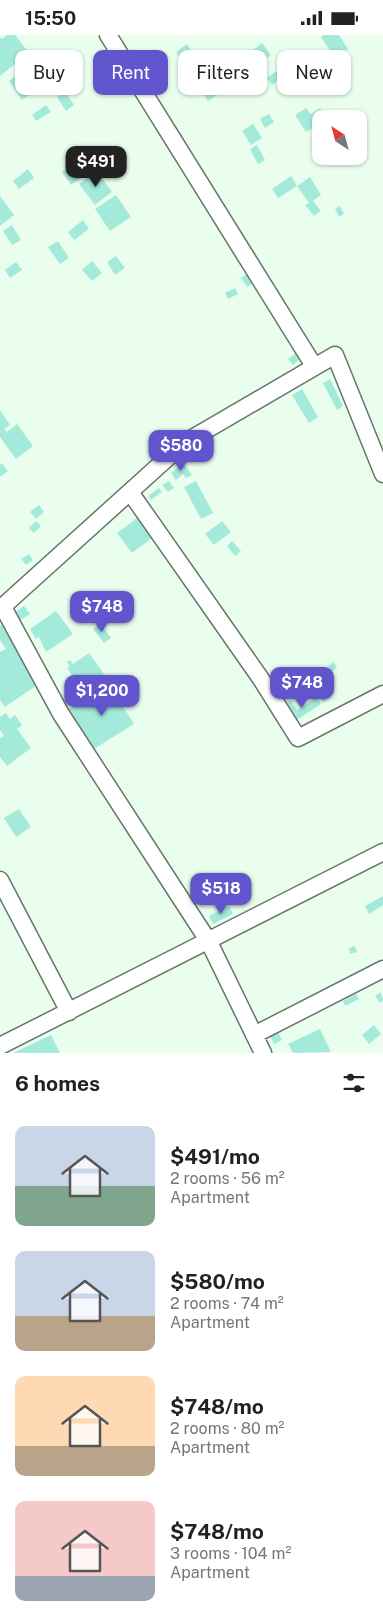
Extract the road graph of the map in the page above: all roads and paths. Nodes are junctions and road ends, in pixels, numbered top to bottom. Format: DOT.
graph roads {
  1 [pos="108,35"];
  2 [pos="314,366"];
  3 [pos="383,474"];
  4 [pos="130,492"];
  5 [pos="1,608"];
  6 [pos="383,694"];
  7 [pos="383,852"];
  8 [pos="0,880"];
  9 [pos="209,942"];
  10 [pos="383,969"];
  11 [pos="69,1012"];
  12 [pos="254,1035"];
  13 [pos="0,1046"];
  14 [pos="263,1053"];
  1 -- 2 [label="street"];
  2 -- 3 [label="street"];
  2 -- 4 [label="street"];
  4 -- 5 [label="street"];
  4 -- 6 [label="street"];
  5 -- 9 [label="street"];
  7 -- 9 [label="street"];
  8 -- 11 [label="street"];
  9 -- 11 [label="street"];
  9 -- 12 [label="street"];
  10 -- 12 [label="street"];
  11 -- 13 [label="street"];
  12 -- 14 [label="street"];
}
